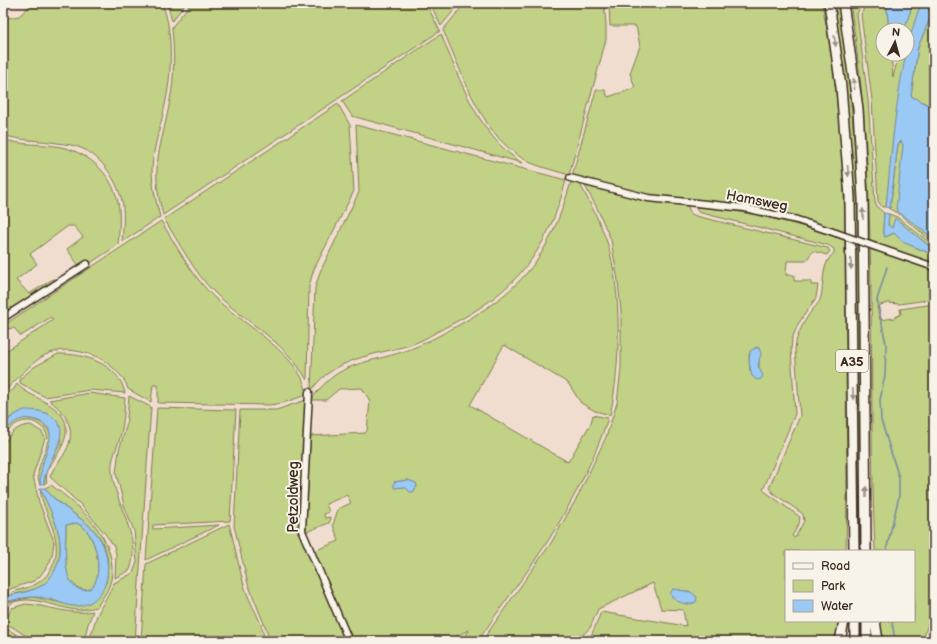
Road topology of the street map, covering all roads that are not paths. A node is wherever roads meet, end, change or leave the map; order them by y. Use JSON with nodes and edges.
{"nodes":[{"id":1,"x":828,"y":3,"type":"edge"},
{"id":2,"x":843,"y":3,"type":"edge"},
{"id":3,"x":570,"y":178,"type":"dead end"},
{"id":4,"x":87,"y":264,"type":"dead end"},
{"id":5,"x":934,"y":267,"type":"edge"},
{"id":6,"x":3,"y":318,"type":"edge"},
{"id":7,"x":309,"y":392,"type":"dead end"},
{"id":8,"x":854,"y":525,"type":"junction"},
{"id":9,"x":850,"y":550,"type":"edge"},
{"id":10,"x":854,"y":550,"type":"edge"},
{"id":11,"x":867,"y":550,"type":"edge"},
{"id":12,"x":844,"y":622,"type":"edge"},
{"id":13,"x":855,"y":622,"type":"edge"},
{"id":14,"x":867,"y":622,"type":"edge"},
{"id":15,"x":875,"y":622,"type":"edge"},
{"id":16,"x":349,"y":641,"type":"edge"},
{"id":17,"x":840,"y":641,"type":"edge"},
{"id":18,"x":855,"y":641,"type":"edge"},
{"id":19,"x":867,"y":641,"type":"edge"},
{"id":20,"x":878,"y":641,"type":"edge"}],
"edges":[{"from":1,"to":8,"type":"highway","number":"A35","one_way":true},
{"from":11,"to":2,"type":"highway","number":"A35","one_way":true},
{"from":3,"to":5,"type":"street","name":"Hamsweg","bridge":true},
{"from":4,"to":6,"type":"street"},
{"from":7,"to":16,"type":"street","name":"Petzoldweg"},
{"from":8,"to":9,"type":"highway","number":"A35"},
{"from":8,"to":10,"type":"highway","number":"A35"},
{"from":12,"to":17,"type":"highway"},
{"from":13,"to":18,"type":"highway"},
{"from":14,"to":19,"type":"highway"},
{"from":15,"to":20,"type":"highway"}]}
